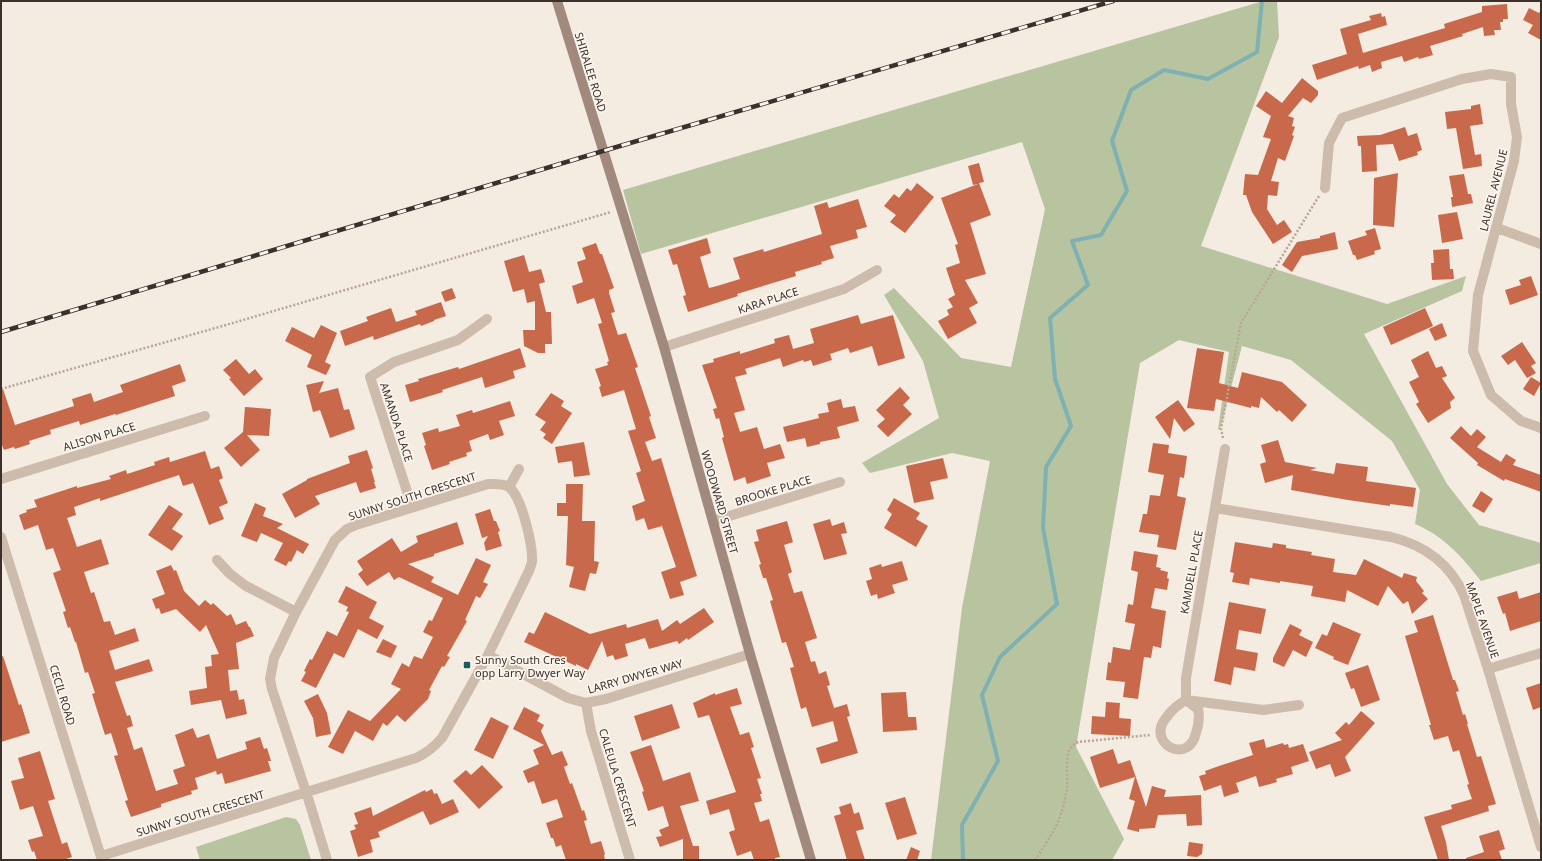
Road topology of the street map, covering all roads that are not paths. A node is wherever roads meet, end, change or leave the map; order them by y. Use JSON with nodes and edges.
{"nodes":[{"id":1,"x":557,"y":1,"type":"edge"},
{"id":2,"x":603,"y":151,"type":"joint"},
{"id":3,"x":1325,"y":188,"type":"road end"},
{"id":4,"x":1497,"y":228,"type":"junction"},
{"id":5,"x":1541,"y":244,"type":"edge"},
{"id":6,"x":877,"y":270,"type":"dead end"},
{"id":7,"x":487,"y":320,"type":"dead end"},
{"id":8,"x":664,"y":347,"type":"junction"},
{"id":9,"x":205,"y":416,"type":"dead end"},
{"id":10,"x":1541,"y":428,"type":"edge"},
{"id":11,"x":1225,"y":449,"type":"road end"},
{"id":12,"x":519,"y":469,"type":"dead end"},
{"id":13,"x":1,"y":479,"type":"edge"},
{"id":14,"x":840,"y":482,"type":"dead end"},
{"id":15,"x":509,"y":487,"type":"junction"},
{"id":16,"x":412,"y":507,"type":"junction"},
{"id":17,"x":1215,"y":508,"type":"junction"},
{"id":18,"x":713,"y":521,"type":"junction"},
{"id":19,"x":1,"y":539,"type":"edge"},
{"id":20,"x":217,"y":560,"type":"dead end"},
{"id":21,"x":296,"y":612,"type":"junction"},
{"id":22,"x":1541,"y":653,"type":"edge"},
{"id":23,"x":750,"y":654,"type":"junction"},
{"id":24,"x":488,"y":655,"type":"junction"},
{"id":25,"x":1488,"y":669,"type":"junction"},
{"id":26,"x":1186,"y":700,"type":"junction"},
{"id":27,"x":586,"y":703,"type":"junction"},
{"id":28,"x":1299,"y":705,"type":"dead end"},
{"id":29,"x":306,"y":792,"type":"junction"},
{"id":30,"x":1541,"y":847,"type":"edge"},
{"id":31,"x":101,"y":858,"type":"edge"},
{"id":32,"x":328,"y":860,"type":"edge"},
{"id":33,"x":630,"y":860,"type":"edge"},
{"id":34,"x":812,"y":860,"type":"edge"}],
"edges":[{"from":1,"to":2,"type":"street","name":"SHIRALEE ROAD"},
{"from":2,"to":8,"type":"street","name":"WOODWARD STREET"},
{"from":3,"to":4,"type":"street","name":"LAUREL AVENUE"},
{"from":4,"to":5,"type":"street"},
{"from":4,"to":10,"type":"street","name":"LAUREL AVENUE"},
{"from":6,"to":8,"type":"street","name":"KARA PLACE"},
{"from":7,"to":16,"type":"street","name":"AMANDA PLACE"},
{"from":8,"to":18,"type":"street","name":"WOODWARD STREET"},
{"from":9,"to":13,"type":"street","name":"ALISON PLACE"},
{"from":11,"to":17,"type":"street","name":"KAMDELL PLACE"},
{"from":12,"to":15,"type":"street"},
{"from":14,"to":18,"type":"street","name":"BROOKE PLACE"},
{"from":15,"to":16,"type":"street","name":"SUNNY SOUTH CRESCENT"},
{"from":15,"to":24,"type":"street","name":"SUNNY SOUTH CRESCENT"},
{"from":16,"to":21,"type":"street","name":"SUNNY SOUTH CRESCENT"},
{"from":17,"to":25,"type":"street","name":"MAPLE AVENUE"},
{"from":17,"to":26,"type":"street","name":"KAMDELL PLACE"},
{"from":18,"to":23,"type":"street","name":"WOODWARD STREET"},
{"from":19,"to":31,"type":"street","name":"CECIL ROAD"},
{"from":20,"to":21,"type":"street"},
{"from":21,"to":29,"type":"street","name":"SUNNY SOUTH CRESCENT"},
{"from":22,"to":25,"type":"street"},
{"from":23,"to":27,"type":"street","name":"LARRY DWYER WAY"},
{"from":23,"to":34,"type":"street","name":"WOODWARD STREET"},
{"from":24,"to":27,"type":"street","name":"LARRY DWYER WAY"},
{"from":24,"to":29,"type":"street","name":"SUNNY SOUTH CRESCENT"},
{"from":25,"to":30,"type":"street","name":"MAPLE AVENUE"},
{"from":26,"to":26,"type":"street"},
{"from":26,"to":28,"type":"street"},
{"from":27,"to":33,"type":"street","name":"CALEULA CRESCENT"},
{"from":29,"to":31,"type":"street","name":"SUNNY SOUTH CRESCENT"},
{"from":29,"to":32,"type":"street"}]}
